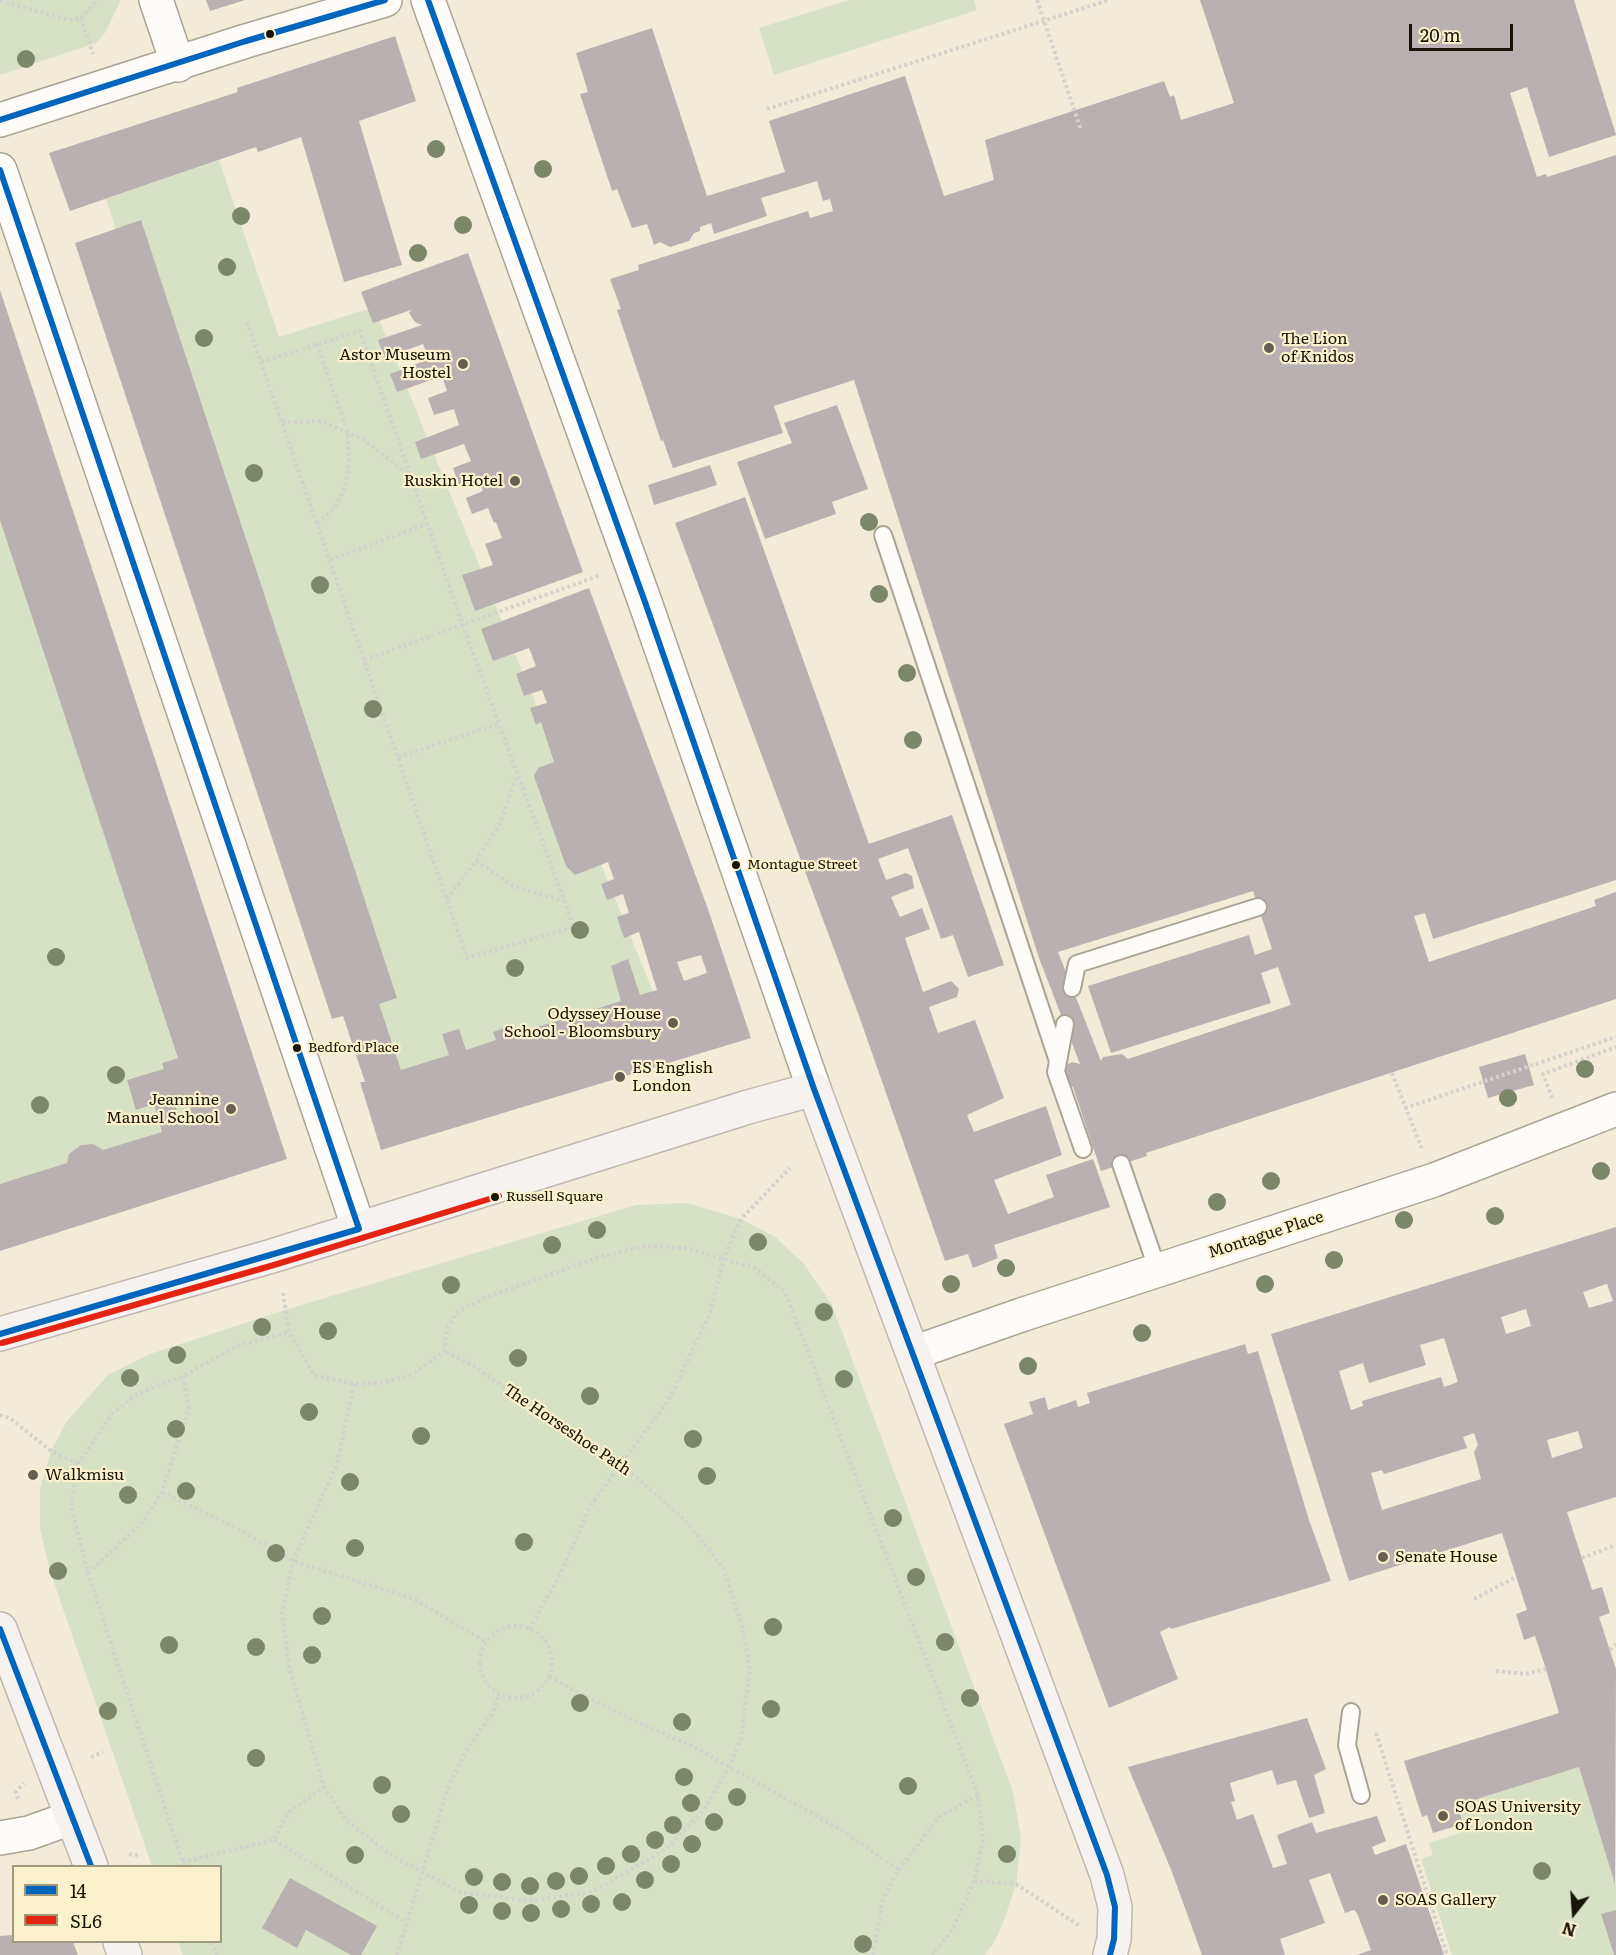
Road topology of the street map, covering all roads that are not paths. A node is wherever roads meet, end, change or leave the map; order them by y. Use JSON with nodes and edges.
{"nodes":[{"id":1,"x":156,"y":0,"type":"edge"},
{"id":2,"x":385,"y":0,"type":"edge"},
{"id":3,"x":428,"y":0,"type":"edge"},
{"id":4,"x":178,"y":65,"type":"junction"},
{"id":5,"x":0,"y":120,"type":"edge"},
{"id":6,"x":0,"y":170,"type":"edge"},
{"id":7,"x":883,"y":535,"type":"dead end"},
{"id":8,"x":1258,"y":908,"type":"dead end"},
{"id":9,"x":1072,"y":988,"type":"dead end"},
{"id":10,"x":1065,"y":1024,"type":"dead end"},
{"id":11,"x":1058,"y":1061,"type":"junction"},
{"id":12,"x":814,"y":1089,"type":"junction"},
{"id":13,"x":1616,"y":1109,"type":"edge"},
{"id":14,"x":1083,"y":1149,"type":"dead end"},
{"id":15,"x":1121,"y":1164,"type":"dead end"},
{"id":16,"x":359,"y":1229,"type":"junction"},
{"id":17,"x":1158,"y":1271,"type":"junction"},
{"id":18,"x":0,"y":1334,"type":"edge"},
{"id":19,"x":913,"y":1353,"type":"junction"},
{"id":20,"x":0,"y":1629,"type":"edge"},
{"id":21,"x":1351,"y":1712,"type":"dead end"},
{"id":22,"x":1361,"y":1795,"type":"dead end"},
{"id":23,"x":71,"y":1818,"type":"junction"},
{"id":24,"x":0,"y":1838,"type":"edge"},
{"id":25,"x":91,"y":1865,"type":"edge"},
{"id":26,"x":1110,"y":1955,"type":"edge"}],
"edges":[{"from":1,"to":4,"type":"street"},
{"from":2,"to":4,"type":"street"},
{"from":3,"to":12,"type":"street"},
{"from":4,"to":5,"type":"street"},
{"from":6,"to":16,"type":"street"},
{"from":7,"to":11,"type":"lane"},
{"from":8,"to":9,"type":"lane"},
{"from":10,"to":11,"type":"lane"},
{"from":11,"to":14,"type":"lane"},
{"from":12,"to":16,"type":"main road"},
{"from":12,"to":19,"type":"main road"},
{"from":13,"to":17,"type":"street","name":"Montague Place"},
{"from":15,"to":17,"type":"lane"},
{"from":16,"to":18,"type":"main road"},
{"from":17,"to":19,"type":"street","name":"Montague Place"},
{"from":19,"to":26,"type":"main road"},
{"from":20,"to":23,"type":"main road"},
{"from":21,"to":22,"type":"lane"},
{"from":23,"to":24,"type":"street"},
{"from":23,"to":25,"type":"main road"}]}
